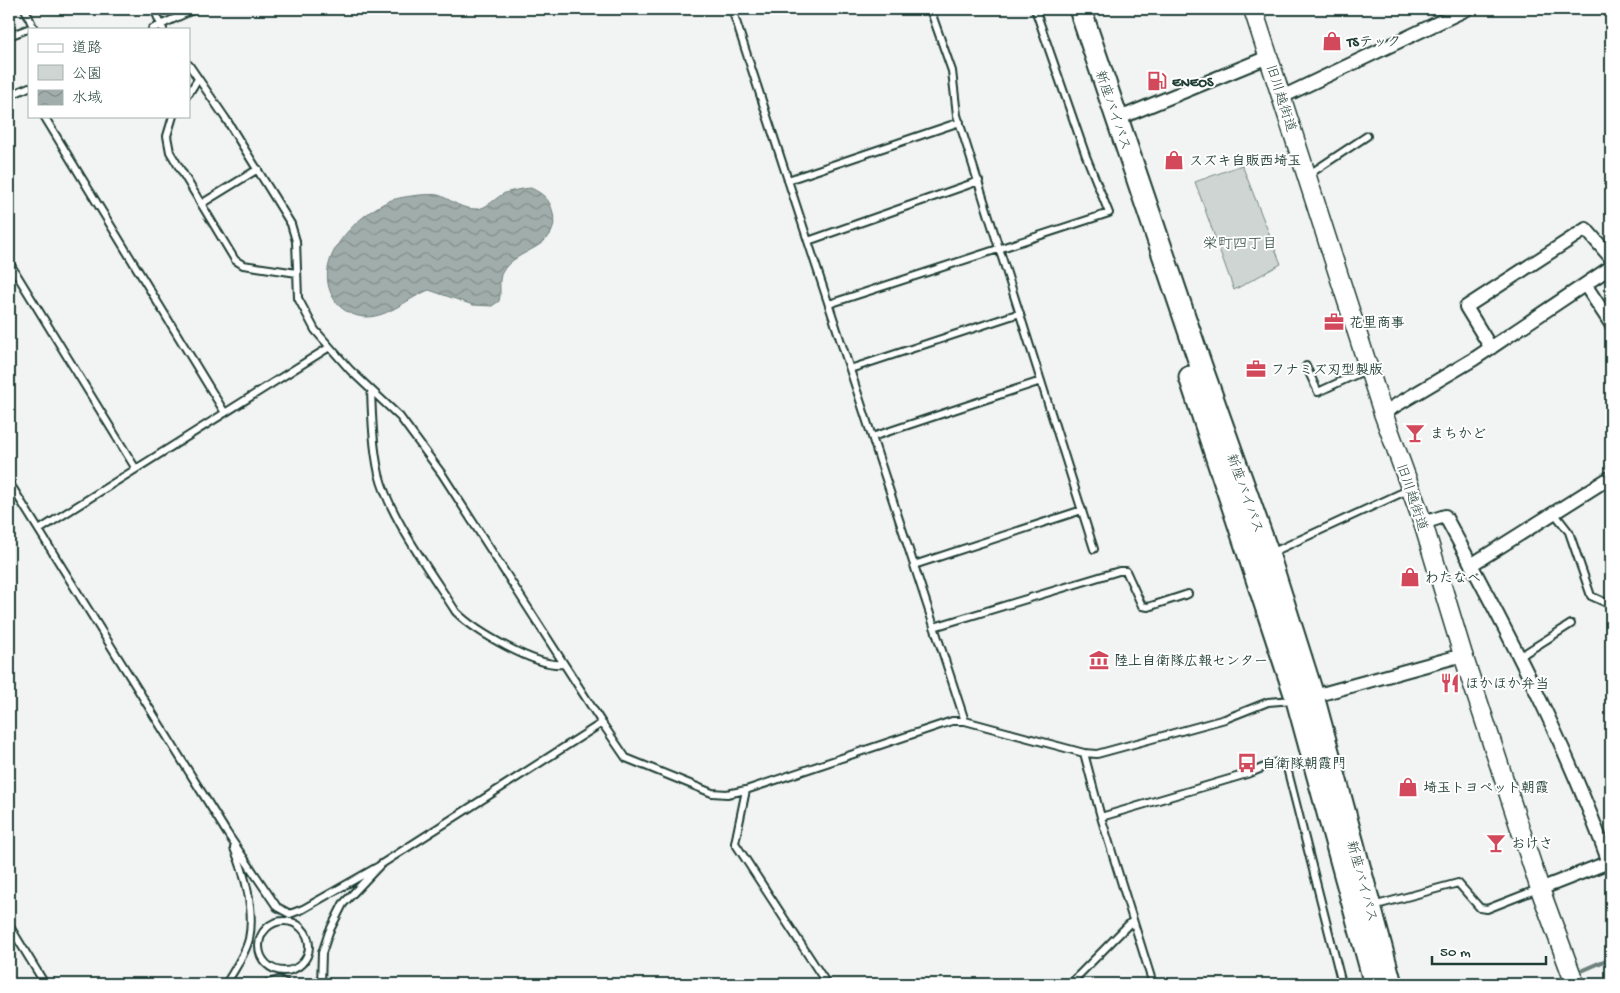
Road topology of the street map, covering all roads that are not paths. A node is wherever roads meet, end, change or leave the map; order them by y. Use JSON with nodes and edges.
{"nodes":[{"id":1,"x":25,"y":9,"type":"edge"},
{"id":2,"x":154,"y":9,"type":"edge"},
{"id":3,"x":195,"y":9,"type":"edge"},
{"id":4,"x":732,"y":9,"type":"edge"},
{"id":5,"x":930,"y":9,"type":"edge"},
{"id":6,"x":1035,"y":9,"type":"edge"},
{"id":7,"x":1066,"y":9,"type":"edge"},
{"id":8,"x":1080,"y":9,"type":"edge"},
{"id":9,"x":1253,"y":9,"type":"edge"},
{"id":10,"x":1468,"y":9,"type":"edge"},
{"id":11,"x":162,"y":27,"type":"edge"},
{"id":12,"x":33,"y":28,"type":"edge"},
{"id":13,"x":28,"y":30,"type":"edge"},
{"id":14,"x":9,"y":36,"type":"edge"},
{"id":15,"x":1268,"y":57,"type":"junction"},
{"id":16,"x":190,"y":67,"type":"edge"},
{"id":17,"x":198,"y":79,"type":"junction"},
{"id":18,"x":28,"y":88,"type":"edge"},
{"id":19,"x":190,"y":91,"type":"edge"},
{"id":20,"x":9,"y":96,"type":"edge"},
{"id":21,"x":1282,"y":97,"type":"junction"},
{"id":22,"x":45,"y":118,"type":"edge"},
{"id":23,"x":172,"y":118,"type":"edge"},
{"id":24,"x":1116,"y":119,"type":"junction"},
{"id":25,"x":960,"y":122,"type":"junction"},
{"id":26,"x":1367,"y":136,"type":"dead end"},
{"id":27,"x":258,"y":169,"type":"junction"},
{"id":28,"x":1307,"y":176,"type":"junction"},
{"id":29,"x":788,"y":180,"type":"junction"},
{"id":30,"x":979,"y":181,"type":"junction"},
{"id":31,"x":201,"y":204,"type":"junction"},
{"id":32,"x":808,"y":241,"type":"junction"},
{"id":33,"x":1000,"y":250,"type":"junction"},
{"id":34,"x":1611,"y":258,"type":"edge"},
{"id":35,"x":9,"y":262,"type":"edge"},
{"id":36,"x":1611,"y":267,"type":"edge"},
{"id":37,"x":297,"y":273,"type":"junction"},
{"id":38,"x":1586,"y":286,"type":"junction"},
{"id":39,"x":829,"y":304,"type":"junction"},
{"id":40,"x":1020,"y":313,"type":"junction"},
{"id":41,"x":1611,"y":324,"type":"edge"},
{"id":42,"x":328,"y":348,"type":"junction"},
{"id":43,"x":1491,"y":348,"type":"junction"},
{"id":44,"x":1306,"y":366,"type":"dead end"},
{"id":45,"x":850,"y":369,"type":"junction"},
{"id":46,"x":1369,"y":369,"type":"junction"},
{"id":47,"x":1041,"y":381,"type":"junction"},
{"id":48,"x":371,"y":390,"type":"junction"},
{"id":49,"x":225,"y":413,"type":"junction"},
{"id":50,"x":1383,"y":413,"type":"junction"},
{"id":51,"x":872,"y":437,"type":"junction"},
{"id":52,"x":136,"y":469,"type":"junction"},
{"id":53,"x":1611,"y":477,"type":"edge"},
{"id":54,"x":9,"y":482,"type":"edge"},
{"id":55,"x":1411,"y":488,"type":"junction"},
{"id":56,"x":1082,"y":510,"type":"junction"},
{"id":57,"x":1555,"y":514,"type":"junction"},
{"id":58,"x":1423,"y":523,"type":"junction"},
{"id":59,"x":38,"y":530,"type":"junction"},
{"id":60,"x":1094,"y":549,"type":"dead end"},
{"id":61,"x":1268,"y":554,"type":"junction"},
{"id":62,"x":914,"y":565,"type":"junction"},
{"id":63,"x":1471,"y":565,"type":"junction"},
{"id":64,"x":1188,"y":594,"type":"dead end"},
{"id":65,"x":1611,"y":605,"type":"edge"},
{"id":66,"x":1570,"y":624,"type":"dead end"},
{"id":67,"x":934,"y":627,"type":"junction"},
{"id":68,"x":1463,"y":655,"type":"junction"},
{"id":69,"x":1519,"y":657,"type":"junction"},
{"id":70,"x":564,"y":664,"type":"junction"},
{"id":71,"x":1305,"y":698,"type":"junction"},
{"id":72,"x":965,"y":722,"type":"junction"},
{"id":73,"x":602,"y":723,"type":"junction"},
{"id":74,"x":1084,"y":753,"type":"junction"},
{"id":75,"x":746,"y":790,"type":"junction"},
{"id":76,"x":1101,"y":817,"type":"junction"},
{"id":77,"x":227,"y":833,"type":"junction"},
{"id":78,"x":380,"y":865,"type":"junction"},
{"id":79,"x":1610,"y":865,"type":"edge"},
{"id":80,"x":1540,"y":889,"type":"junction"},
{"id":81,"x":1370,"y":907,"type":"junction"},
{"id":82,"x":290,"y":917,"type":"junction"},
{"id":83,"x":1133,"y":920,"type":"junction"},
{"id":84,"x":9,"y":926,"type":"edge"},
{"id":85,"x":248,"y":940,"type":"junction"},
{"id":86,"x":259,"y":942,"type":"junction"},
{"id":87,"x":309,"y":950,"type":"junction"},
{"id":88,"x":322,"y":953,"type":"junction"},
{"id":89,"x":282,"y":971,"type":"junction"},
{"id":90,"x":279,"y":980,"type":"junction"},
{"id":91,"x":45,"y":984,"type":"edge"},
{"id":92,"x":226,"y":984,"type":"edge"},
{"id":93,"x":265,"y":984,"type":"edge"},
{"id":94,"x":287,"y":984,"type":"edge"},
{"id":95,"x":321,"y":984,"type":"edge"},
{"id":96,"x":827,"y":984,"type":"edge"},
{"id":97,"x":1070,"y":984,"type":"edge"},
{"id":98,"x":1153,"y":984,"type":"edge"},
{"id":99,"x":1342,"y":984,"type":"edge"},
{"id":100,"x":1375,"y":984,"type":"edge"},
{"id":101,"x":1392,"y":984,"type":"edge"},
{"id":102,"x":1575,"y":984,"type":"edge"}],
"edges":[{"from":1,"to":12,"type":"lane"},
{"from":2,"to":11,"type":"lane"},
{"from":3,"to":11,"type":"lane"},
{"from":4,"to":29,"type":"lane"},
{"from":5,"to":25,"type":"lane"},
{"from":6,"to":33,"type":"lane"},
{"from":7,"to":71,"type":"highway","name":"新座バイパス"},
{"from":8,"to":24,"type":"highway","name":"新座バイパス"},
{"from":9,"to":15,"type":"main road","name":"旧川越街道"},
{"from":10,"to":21,"type":"street"},
{"from":13,"to":14,"type":"lane"},
{"from":15,"to":21,"type":"main road","name":"旧川越街道"},
{"from":15,"to":24,"type":"street"},
{"from":16,"to":17,"type":"lane"},
{"from":17,"to":19,"type":"lane"},
{"from":17,"to":27,"type":"lane"},
{"from":18,"to":20,"type":"lane"},
{"from":21,"to":28,"type":"main road","name":"旧川越街道"},
{"from":22,"to":49,"type":"lane"},
{"from":23,"to":31,"type":"lane"},
{"from":24,"to":61,"type":"highway","name":"新座バイパス"},
{"from":25,"to":29,"type":"lane"},
{"from":25,"to":30,"type":"lane"},
{"from":26,"to":28,"type":"lane"},
{"from":27,"to":31,"type":"lane"},
{"from":27,"to":37,"type":"lane"},
{"from":28,"to":46,"type":"main road","name":"旧川越街道"},
{"from":29,"to":32,"type":"lane"},
{"from":30,"to":32,"type":"lane"},
{"from":30,"to":33,"type":"lane"},
{"from":31,"to":37,"type":"lane"},
{"from":32,"to":39,"type":"lane"},
{"from":33,"to":39,"type":"lane"},
{"from":33,"to":40,"type":"lane"},
{"from":34,"to":43,"type":"street"},
{"from":35,"to":52,"type":"lane"},
{"from":36,"to":38,"type":"street"},
{"from":37,"to":42,"type":"lane"},
{"from":38,"to":41,"type":"street"},
{"from":38,"to":43,"type":"street"},
{"from":39,"to":45,"type":"lane"},
{"from":40,"to":45,"type":"lane"},
{"from":40,"to":47,"type":"lane"},
{"from":42,"to":48,"type":"lane"},
{"from":42,"to":49,"type":"lane"},
{"from":43,"to":50,"type":"street"},
{"from":44,"to":46,"type":"lane"},
{"from":45,"to":51,"type":"lane"},
{"from":46,"to":50,"type":"main road","name":"旧川越街道"},
{"from":47,"to":51,"type":"lane"},
{"from":47,"to":56,"type":"lane"},
{"from":48,"to":70,"type":"lane"},
{"from":48,"to":70,"type":"lane"},
{"from":49,"to":52,"type":"lane"},
{"from":50,"to":55,"type":"main road","name":"旧川越街道"},
{"from":51,"to":62,"type":"lane"},
{"from":52,"to":59,"type":"lane"},
{"from":53,"to":57,"type":"street"},
{"from":54,"to":59,"type":"lane"},
{"from":55,"to":58,"type":"main road","name":"旧川越街道"},
{"from":55,"to":61,"type":"lane"},
{"from":56,"to":60,"type":"lane"},
{"from":56,"to":62,"type":"lane"},
{"from":57,"to":63,"type":"street"},
{"from":57,"to":65,"type":"lane"},
{"from":58,"to":63,"type":"street"},
{"from":58,"to":68,"type":"main road","name":"旧川越街道"},
{"from":59,"to":77,"type":"lane"},
{"from":61,"to":71,"type":"highway","name":"新座バイパス"},
{"from":62,"to":67,"type":"lane"},
{"from":63,"to":69,"type":"street"},
{"from":64,"to":67,"type":"lane"},
{"from":66,"to":69,"type":"lane"},
{"from":67,"to":72,"type":"lane"},
{"from":68,"to":71,"type":"street"},
{"from":68,"to":80,"type":"main road","name":"旧川越街道"},
{"from":69,"to":79,"type":"street"},
{"from":70,"to":73,"type":"lane"},
{"from":71,"to":74,"type":"lane"},
{"from":71,"to":81,"type":"highway","name":"新座バイパス"},
{"from":71,"to":100,"type":"highway","name":"新座バイパス"},
{"from":72,"to":74,"type":"lane"},
{"from":72,"to":75,"type":"lane"},
{"from":73,"to":75,"type":"lane"},
{"from":73,"to":78,"type":"lane"},
{"from":74,"to":76,"type":"lane"},
{"from":75,"to":96,"type":"lane"},
{"from":76,"to":83,"type":"lane"},
{"from":76,"to":99,"type":"lane"},
{"from":77,"to":82,"type":"lane"},
{"from":77,"to":85,"type":"lane"},
{"from":78,"to":82,"type":"lane"},
{"from":78,"to":88,"type":"lane"},
{"from":79,"to":80,"type":"street"},
{"from":80,"to":81,"type":"lane"},
{"from":80,"to":102,"type":"main road","name":"旧川越街道"},
{"from":81,"to":101,"type":"highway","name":"新座バイパス"},
{"from":82,"to":86,"type":"lane"},
{"from":82,"to":87,"type":"lane"},
{"from":83,"to":97,"type":"lane"},
{"from":83,"to":98,"type":"lane"},
{"from":84,"to":91,"type":"lane"},
{"from":85,"to":86,"type":"lane"},
{"from":85,"to":92,"type":"lane"},
{"from":86,"to":89,"type":"lane"},
{"from":87,"to":88,"type":"lane"},
{"from":87,"to":89,"type":"lane"},
{"from":88,"to":95,"type":"lane"},
{"from":89,"to":90,"type":"lane"},
{"from":90,"to":93,"type":"lane"},
{"from":90,"to":94,"type":"lane"}]}
